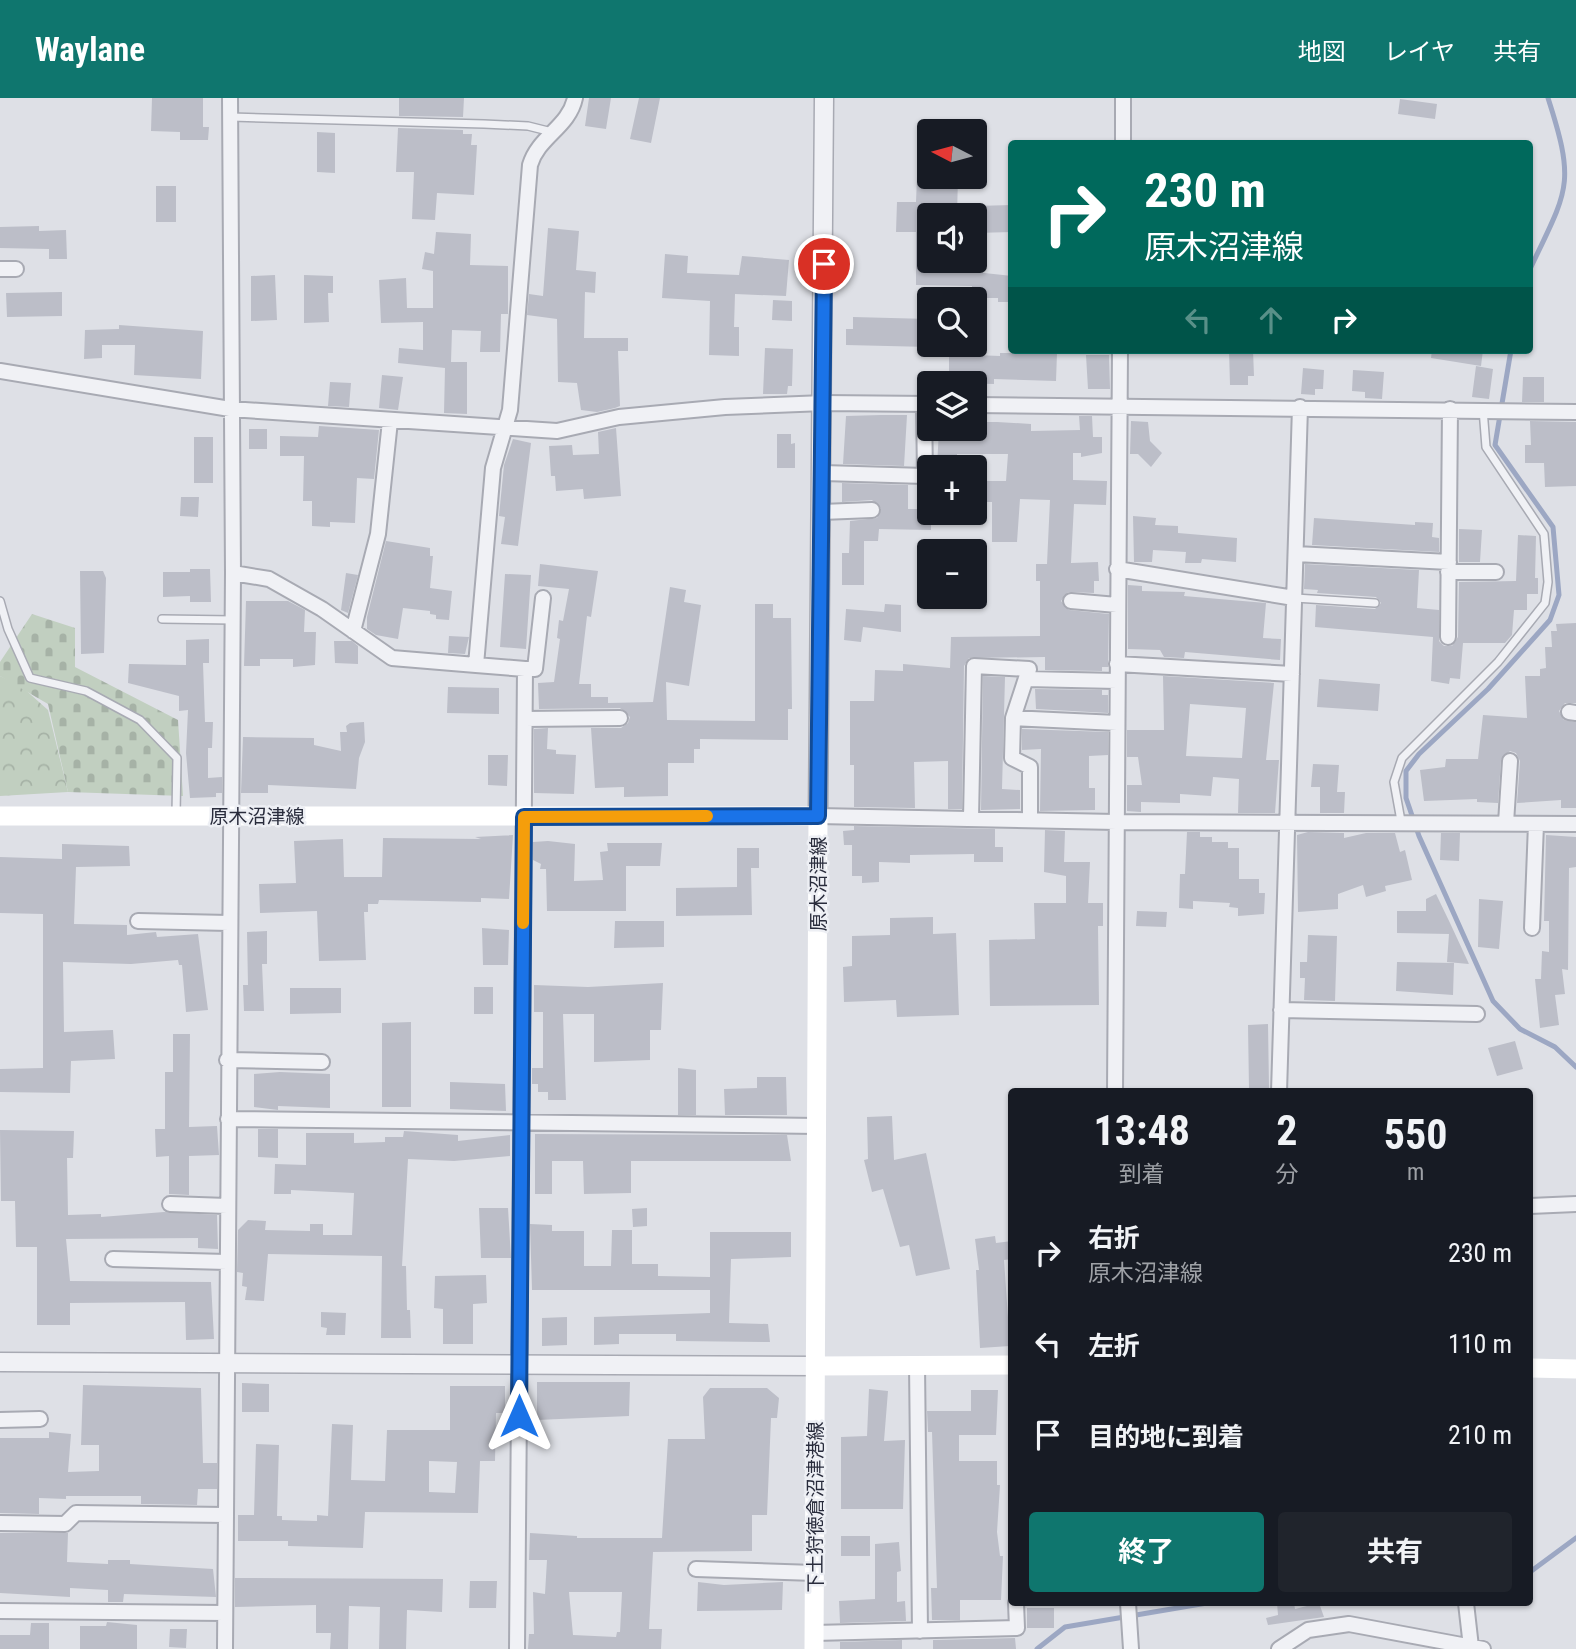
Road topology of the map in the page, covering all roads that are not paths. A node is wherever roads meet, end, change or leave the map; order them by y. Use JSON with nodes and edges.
{"nodes":[{"id":1,"x":230,"y":98,"type":"edge"},
{"id":2,"x":575,"y":98,"type":"edge"},
{"id":3,"x":824,"y":98,"type":"edge"},
{"id":4,"x":1123,"y":98,"type":"edge"},
{"id":5,"x":231,"y":117,"type":"junction"},
{"id":6,"x":553,"y":132,"type":"junction"},
{"id":7,"x":1123,"y":140,"type":"edge"},
{"id":8,"x":0,"y":269,"type":"edge"},
{"id":9,"x":16,"y":270,"type":"dead end"},
{"id":10,"x":1120,"y":354,"type":"edge"},
{"id":11,"x":0,"y":371,"type":"edge"},
{"id":12,"x":824,"y":403,"type":"junction"},
{"id":13,"x":917,"y":404,"type":"edge"},
{"id":14,"x":987,"y":405,"type":"edge"},
{"id":15,"x":1118,"y":407,"type":"junction"},
{"id":16,"x":1300,"y":407,"type":"junction"},
{"id":17,"x":230,"y":409,"type":"junction"},
{"id":18,"x":1450,"y":409,"type":"junction"},
{"id":19,"x":1487,"y":409,"type":"junction"},
{"id":20,"x":1576,"y":412,"type":"edge"},
{"id":21,"x":390,"y":421,"type":"junction"},
{"id":22,"x":504,"y":425,"type":"junction"},
{"id":23,"x":926,"y":441,"type":"edge"},
{"id":24,"x":823,"y":473,"type":"junction"},
{"id":25,"x":872,"y":510,"type":"dead end"},
{"id":26,"x":822,"y":512,"type":"junction"},
{"id":27,"x":1296,"y":554,"type":"junction"},
{"id":28,"x":1449,"y":567,"type":"junction"},
{"id":29,"x":1117,"y":569,"type":"junction"},
{"id":30,"x":1496,"y":572,"type":"dead end"},
{"id":31,"x":233,"y":573,"type":"junction"},
{"id":32,"x":543,"y":598,"type":"dead end"},
{"id":33,"x":1294,"y":598,"type":"junction"},
{"id":34,"x":0,"y":601,"type":"edge"},
{"id":35,"x":1071,"y":601,"type":"dead end"},
{"id":36,"x":1375,"y":603,"type":"dead end"},
{"id":37,"x":1117,"y":605,"type":"junction"},
{"id":38,"x":162,"y":619,"type":"dead end"},
{"id":39,"x":233,"y":620,"type":"junction"},
{"id":40,"x":353,"y":631,"type":"junction"},
{"id":41,"x":1448,"y":638,"type":"dead end"},
{"id":42,"x":1117,"y":664,"type":"junction"},
{"id":43,"x":476,"y":665,"type":"junction"},
{"id":44,"x":521,"y":669,"type":"junction"},
{"id":45,"x":1292,"y":674,"type":"junction"},
{"id":46,"x":1026,"y":679,"type":"junction"},
{"id":47,"x":1117,"y":681,"type":"junction"},
{"id":48,"x":620,"y":718,"type":"dead end"},
{"id":49,"x":1013,"y":718,"type":"junction"},
{"id":50,"x":525,"y":719,"type":"junction"},
{"id":51,"x":1117,"y":723,"type":"junction"},
{"id":52,"x":1510,"y":761,"type":"dead end"},
{"id":53,"x":0,"y":816,"type":"edge"},
{"id":54,"x":176,"y":816,"type":"junction"},
{"id":55,"x":230,"y":816,"type":"junction"},
{"id":56,"x":818,"y":816,"type":"junction"},
{"id":57,"x":524,"y":817,"type":"junction"},
{"id":58,"x":971,"y":819,"type":"junction"},
{"id":59,"x":1030,"y":820,"type":"junction"},
{"id":60,"x":1403,"y":821,"type":"junction"},
{"id":61,"x":1116,"y":822,"type":"junction"},
{"id":62,"x":1287,"y":823,"type":"junction"},
{"id":63,"x":1506,"y":823,"type":"junction"},
{"id":64,"x":1536,"y":824,"type":"junction"},
{"id":65,"x":1576,"y":824,"type":"edge"},
{"id":66,"x":138,"y":921,"type":"dead end"},
{"id":67,"x":229,"y":923,"type":"junction"},
{"id":68,"x":1532,"y":928,"type":"dead end"},
{"id":69,"x":1281,"y":1010,"type":"junction"},
{"id":70,"x":1477,"y":1014,"type":"dead end"},
{"id":71,"x":228,"y":1060,"type":"junction"},
{"id":72,"x":322,"y":1062,"type":"dead end"},
{"id":73,"x":1115,"y":1088,"type":"edge"},
{"id":74,"x":1279,"y":1088,"type":"edge"},
{"id":75,"x":228,"y":1119,"type":"junction"},
{"id":76,"x":521,"y":1121,"type":"junction"},
{"id":77,"x":817,"y":1126,"type":"junction"},
{"id":78,"x":170,"y":1204,"type":"dead end"},
{"id":79,"x":1576,"y":1204,"type":"edge"},
{"id":80,"x":228,"y":1206,"type":"junction"},
{"id":81,"x":1533,"y":1206,"type":"edge"},
{"id":82,"x":113,"y":1259,"type":"dead end"},
{"id":83,"x":227,"y":1262,"type":"junction"},
{"id":84,"x":0,"y":1362,"type":"edge"},
{"id":85,"x":226,"y":1363,"type":"junction"},
{"id":86,"x":519,"y":1364,"type":"junction"},
{"id":87,"x":917,"y":1365,"type":"junction"},
{"id":88,"x":1008,"y":1365,"type":"edge"},
{"id":89,"x":816,"y":1366,"type":"junction"},
{"id":90,"x":1533,"y":1368,"type":"edge"},
{"id":91,"x":1576,"y":1369,"type":"edge"},
{"id":92,"x":40,"y":1419,"type":"dead end"},
{"id":93,"x":0,"y":1420,"type":"edge"},
{"id":94,"x":225,"y":1514,"type":"junction"},
{"id":95,"x":0,"y":1523,"type":"edge"},
{"id":96,"x":696,"y":1569,"type":"dead end"},
{"id":97,"x":815,"y":1573,"type":"junction"},
{"id":98,"x":1016,"y":1606,"type":"edge"},
{"id":99,"x":1128,"y":1606,"type":"edge"},
{"id":100,"x":1466,"y":1606,"type":"edge"},
{"id":101,"x":0,"y":1612,"type":"edge"},
{"id":102,"x":225,"y":1613,"type":"junction"},
{"id":103,"x":920,"y":1631,"type":"junction"},
{"id":104,"x":814,"y":1641,"type":"edge"},
{"id":105,"x":1281,"y":1648,"type":"edge"},
{"id":106,"x":1470,"y":1648,"type":"edge"},
{"id":107,"x":225,"y":1649,"type":"edge"},
{"id":108,"x":517,"y":1649,"type":"edge"},
{"id":109,"x":1131,"y":1649,"type":"edge"}],
"edges":[{"from":1,"to":5,"type":"street"},
{"from":2,"to":6,"type":"street"},
{"from":3,"to":12,"type":"street"},
{"from":4,"to":7,"type":"street"},
{"from":5,"to":6,"type":"lane"},
{"from":5,"to":17,"type":"street"},
{"from":6,"to":22,"type":"street"},
{"from":8,"to":9,"type":"street"},
{"from":10,"to":15,"type":"street"},
{"from":11,"to":17,"type":"street"},
{"from":12,"to":13,"type":"street"},
{"from":12,"to":22,"type":"street"},
{"from":12,"to":24,"type":"street"},
{"from":14,"to":15,"type":"street"},
{"from":15,"to":16,"type":"street"},
{"from":15,"to":29,"type":"street"},
{"from":16,"to":18,"type":"street"},
{"from":16,"to":27,"type":"street"},
{"from":17,"to":21,"type":"street"},
{"from":17,"to":31,"type":"street"},
{"from":18,"to":19,"type":"street"},
{"from":18,"to":28,"type":"street"},
{"from":19,"to":20,"type":"street"},
{"from":19,"to":60,"type":"lane"},
{"from":21,"to":22,"type":"street"},
{"from":21,"to":40,"type":"street"},
{"from":22,"to":43,"type":"street"},
{"from":23,"to":24,"type":"street"},
{"from":24,"to":26,"type":"street"},
{"from":25,"to":26,"type":"street"},
{"from":26,"to":56,"type":"street"},
{"from":27,"to":28,"type":"street"},
{"from":27,"to":33,"type":"street"},
{"from":28,"to":30,"type":"street"},
{"from":28,"to":41,"type":"street"},
{"from":29,"to":33,"type":"street"},
{"from":29,"to":37,"type":"street"},
{"from":31,"to":39,"type":"street"},
{"from":31,"to":40,"type":"street"},
{"from":32,"to":44,"type":"street"},
{"from":33,"to":36,"type":"lane"},
{"from":33,"to":45,"type":"street"},
{"from":34,"to":54,"type":"lane"},
{"from":35,"to":37,"type":"street"},
{"from":37,"to":42,"type":"street"},
{"from":38,"to":39,"type":"lane"},
{"from":39,"to":55,"type":"street"},
{"from":40,"to":43,"type":"street"},
{"from":42,"to":45,"type":"street"},
{"from":42,"to":47,"type":"street"},
{"from":43,"to":44,"type":"street"},
{"from":44,"to":50,"type":"street"},
{"from":45,"to":62,"type":"street"},
{"from":46,"to":47,"type":"street"},
{"from":46,"to":49,"type":"street"},
{"from":46,"to":58,"type":"street"},
{"from":47,"to":51,"type":"street"},
{"from":48,"to":50,"type":"street"},
{"from":49,"to":51,"type":"street"},
{"from":49,"to":59,"type":"street"},
{"from":50,"to":57,"type":"street"},
{"from":51,"to":61,"type":"street"},
{"from":52,"to":63,"type":"street"},
{"from":53,"to":54,"type":"main road","name":"原木沼津線"},
{"from":54,"to":55,"type":"main road","name":"原木沼津線"},
{"from":55,"to":57,"type":"main road","name":"原木沼津線"},
{"from":55,"to":67,"type":"street"},
{"from":56,"to":57,"type":"main road","name":"原木沼津線"},
{"from":56,"to":58,"type":"street"},
{"from":56,"to":77,"type":"main road","name":"原木沼津線"},
{"from":57,"to":76,"type":"street"},
{"from":58,"to":59,"type":"street"},
{"from":59,"to":61,"type":"street"},
{"from":60,"to":62,"type":"street"},
{"from":60,"to":63,"type":"street"},
{"from":61,"to":62,"type":"street"},
{"from":61,"to":73,"type":"street"},
{"from":62,"to":69,"type":"street"},
{"from":63,"to":64,"type":"street"},
{"from":64,"to":65,"type":"street"},
{"from":64,"to":68,"type":"street"},
{"from":66,"to":67,"type":"street"},
{"from":67,"to":71,"type":"street"},
{"from":69,"to":70,"type":"street"},
{"from":69,"to":74,"type":"street"},
{"from":71,"to":72,"type":"street"},
{"from":71,"to":75,"type":"street"},
{"from":75,"to":76,"type":"street"},
{"from":75,"to":80,"type":"street"},
{"from":76,"to":77,"type":"street"},
{"from":76,"to":86,"type":"street"},
{"from":77,"to":89,"type":"main road","name":"原木沼津線"},
{"from":78,"to":80,"type":"street"},
{"from":79,"to":81,"type":"street"},
{"from":80,"to":83,"type":"street"},
{"from":82,"to":83,"type":"street"},
{"from":83,"to":85,"type":"street"},
{"from":84,"to":85,"type":"street"},
{"from":85,"to":86,"type":"street"},
{"from":85,"to":94,"type":"street"},
{"from":86,"to":89,"type":"street"},
{"from":86,"to":108,"type":"street"},
{"from":87,"to":88,"type":"main road"},
{"from":87,"to":89,"type":"main road"},
{"from":87,"to":103,"type":"street"},
{"from":89,"to":97,"type":"main road","name":"下土狩徳倉沼津港線"},
{"from":90,"to":91,"type":"main road"},
{"from":92,"to":93,"type":"street"},
{"from":94,"to":95,"type":"street"},
{"from":94,"to":102,"type":"street"},
{"from":96,"to":97,"type":"street"},
{"from":97,"to":104,"type":"main road","name":"下土狩徳倉沼津港線"},
{"from":98,"to":103,"type":"street"},
{"from":99,"to":109,"type":"street"},
{"from":100,"to":106,"type":"street"},
{"from":101,"to":102,"type":"street"},
{"from":102,"to":107,"type":"street"},
{"from":103,"to":104,"type":"street"},
{"from":105,"to":106,"type":"street"}]}
